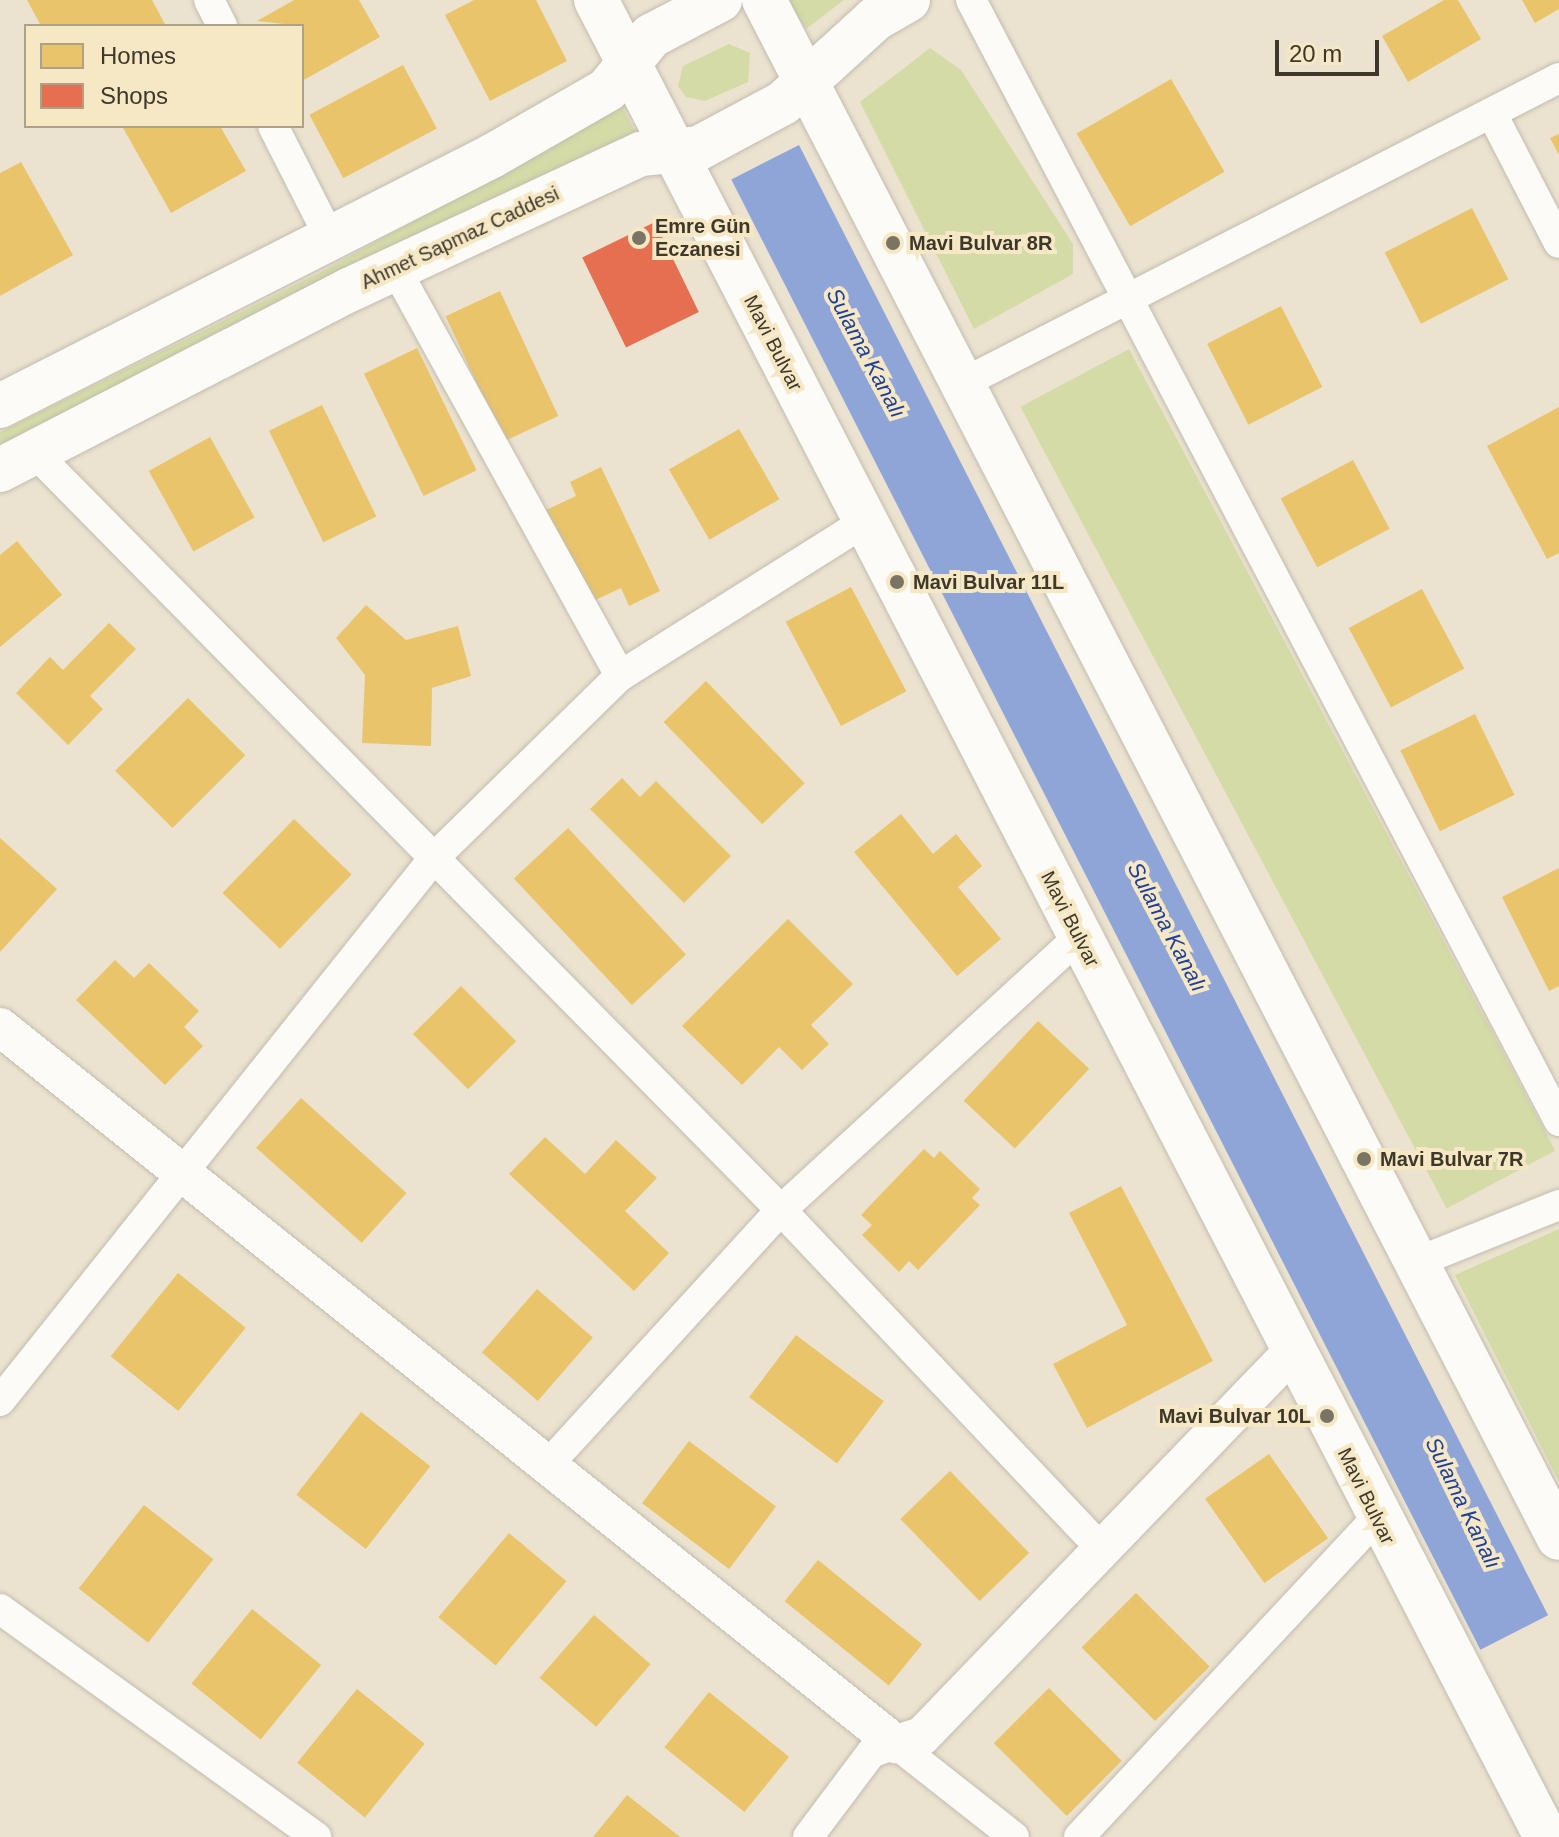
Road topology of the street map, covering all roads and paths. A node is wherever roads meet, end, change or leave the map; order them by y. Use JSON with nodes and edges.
{"nodes":[{"id":1,"x":209,"y":0,"type":"edge"},
{"id":2,"x":596,"y":0,"type":"edge"},
{"id":3,"x":720,"y":0,"type":"edge"},
{"id":4,"x":764,"y":0,"type":"edge"},
{"id":5,"x":908,"y":0,"type":"edge"},
{"id":6,"x":971,"y":0,"type":"edge"},
{"id":7,"x":221,"y":24,"type":"edge"},
{"id":8,"x":629,"y":62,"type":"junction"},
{"id":9,"x":1559,"y":78,"type":"edge"},
{"id":10,"x":807,"y":81,"type":"junction"},
{"id":11,"x":1492,"y":114,"type":"junction"},
{"id":12,"x":274,"y":128,"type":"edge"},
{"id":13,"x":674,"y":151,"type":"junction"},
{"id":14,"x":330,"y":238,"type":"junction"},
{"id":15,"x":1559,"y":243,"type":"edge"},
{"id":16,"x":395,"y":268,"type":"junction"},
{"id":17,"x":1126,"y":298,"type":"junction"},
{"id":18,"x":965,"y":382,"type":"junction"},
{"id":19,"x":2,"y":400,"type":"edge"},
{"id":20,"x":17,"y":461,"type":"edge"},
{"id":21,"x":866,"y":521,"type":"junction"},
{"id":22,"x":620,"y":676,"type":"junction"},
{"id":23,"x":434,"y":858,"type":"junction"},
{"id":24,"x":1079,"y":937,"type":"junction"},
{"id":25,"x":0,"y":1027,"type":"edge"},
{"id":26,"x":1559,"y":1121,"type":"edge"},
{"id":27,"x":181,"y":1174,"type":"junction"},
{"id":28,"x":1559,"y":1205,"type":"edge"},
{"id":29,"x":781,"y":1210,"type":"junction"},
{"id":30,"x":1417,"y":1262,"type":"junction"},
{"id":31,"x":1293,"y":1351,"type":"junction"},
{"id":32,"x":0,"y":1401,"type":"edge"},
{"id":33,"x":546,"y":1467,"type":"junction"},
{"id":34,"x":1376,"y":1518,"type":"junction"},
{"id":35,"x":1559,"y":1538,"type":"edge"},
{"id":36,"x":1103,"y":1551,"type":"junction"},
{"id":37,"x":0,"y":1609,"type":"edge"},
{"id":38,"x":896,"y":1744,"type":"junction"},
{"id":39,"x":316,"y":1837,"type":"edge"},
{"id":40,"x":808,"y":1837,"type":"edge"},
{"id":41,"x":1014,"y":1837,"type":"edge"},
{"id":42,"x":1079,"y":1837,"type":"edge"},
{"id":43,"x":1546,"y":1837,"type":"edge"}],
"edges":[{"from":1,"to":7,"type":"street"},
{"from":2,"to":8,"type":"main road","name":"Mavi Bulvar"},
{"from":3,"to":8,"type":"main road"},
{"from":4,"to":10,"type":"main road"},
{"from":5,"to":10,"type":"main road","name":"Ahmet Sapmaz Caddesi"},
{"from":6,"to":17,"type":"street"},
{"from":8,"to":13,"type":"main road","name":"Mavi Bulvar"},
{"from":8,"to":14,"type":"main road"},
{"from":9,"to":11,"type":"street"},
{"from":10,"to":13,"type":"main road","name":"Ahmet Sapmaz Caddesi"},
{"from":10,"to":18,"type":"main road"},
{"from":11,"to":15,"type":"street"},
{"from":11,"to":17,"type":"street"},
{"from":12,"to":14,"type":"street"},
{"from":13,"to":16,"type":"main road","name":"Ahmet Sapmaz Caddesi"},
{"from":13,"to":21,"type":"main road","name":"Mavi Bulvar"},
{"from":14,"to":19,"type":"main road"},
{"from":16,"to":20,"type":"main road","name":"Ahmet Sapmaz Caddesi"},
{"from":16,"to":22,"type":"street"},
{"from":17,"to":18,"type":"street"},
{"from":17,"to":26,"type":"street"},
{"from":18,"to":30,"type":"main road"},
{"from":20,"to":23,"type":"street"},
{"from":21,"to":22,"type":"street"},
{"from":21,"to":24,"type":"main road","name":"Mavi Bulvar"},
{"from":22,"to":23,"type":"street"},
{"from":23,"to":27,"type":"street"},
{"from":23,"to":29,"type":"street"},
{"from":24,"to":29,"type":"street"},
{"from":24,"to":31,"type":"main road","name":"Mavi Bulvar"},
{"from":25,"to":27,"type":"street"},
{"from":27,"to":32,"type":"street"},
{"from":27,"to":33,"type":"street"},
{"from":28,"to":30,"type":"street"},
{"from":29,"to":33,"type":"street"},
{"from":29,"to":36,"type":"street"},
{"from":30,"to":35,"type":"main road"},
{"from":31,"to":34,"type":"main road","name":"Mavi Bulvar"},
{"from":31,"to":36,"type":"street"},
{"from":33,"to":38,"type":"street"},
{"from":34,"to":42,"type":"street"},
{"from":34,"to":43,"type":"main road","name":"Mavi Bulvar"},
{"from":36,"to":38,"type":"street"},
{"from":37,"to":39,"type":"street"},
{"from":38,"to":40,"type":"street"},
{"from":38,"to":41,"type":"street"}]}
